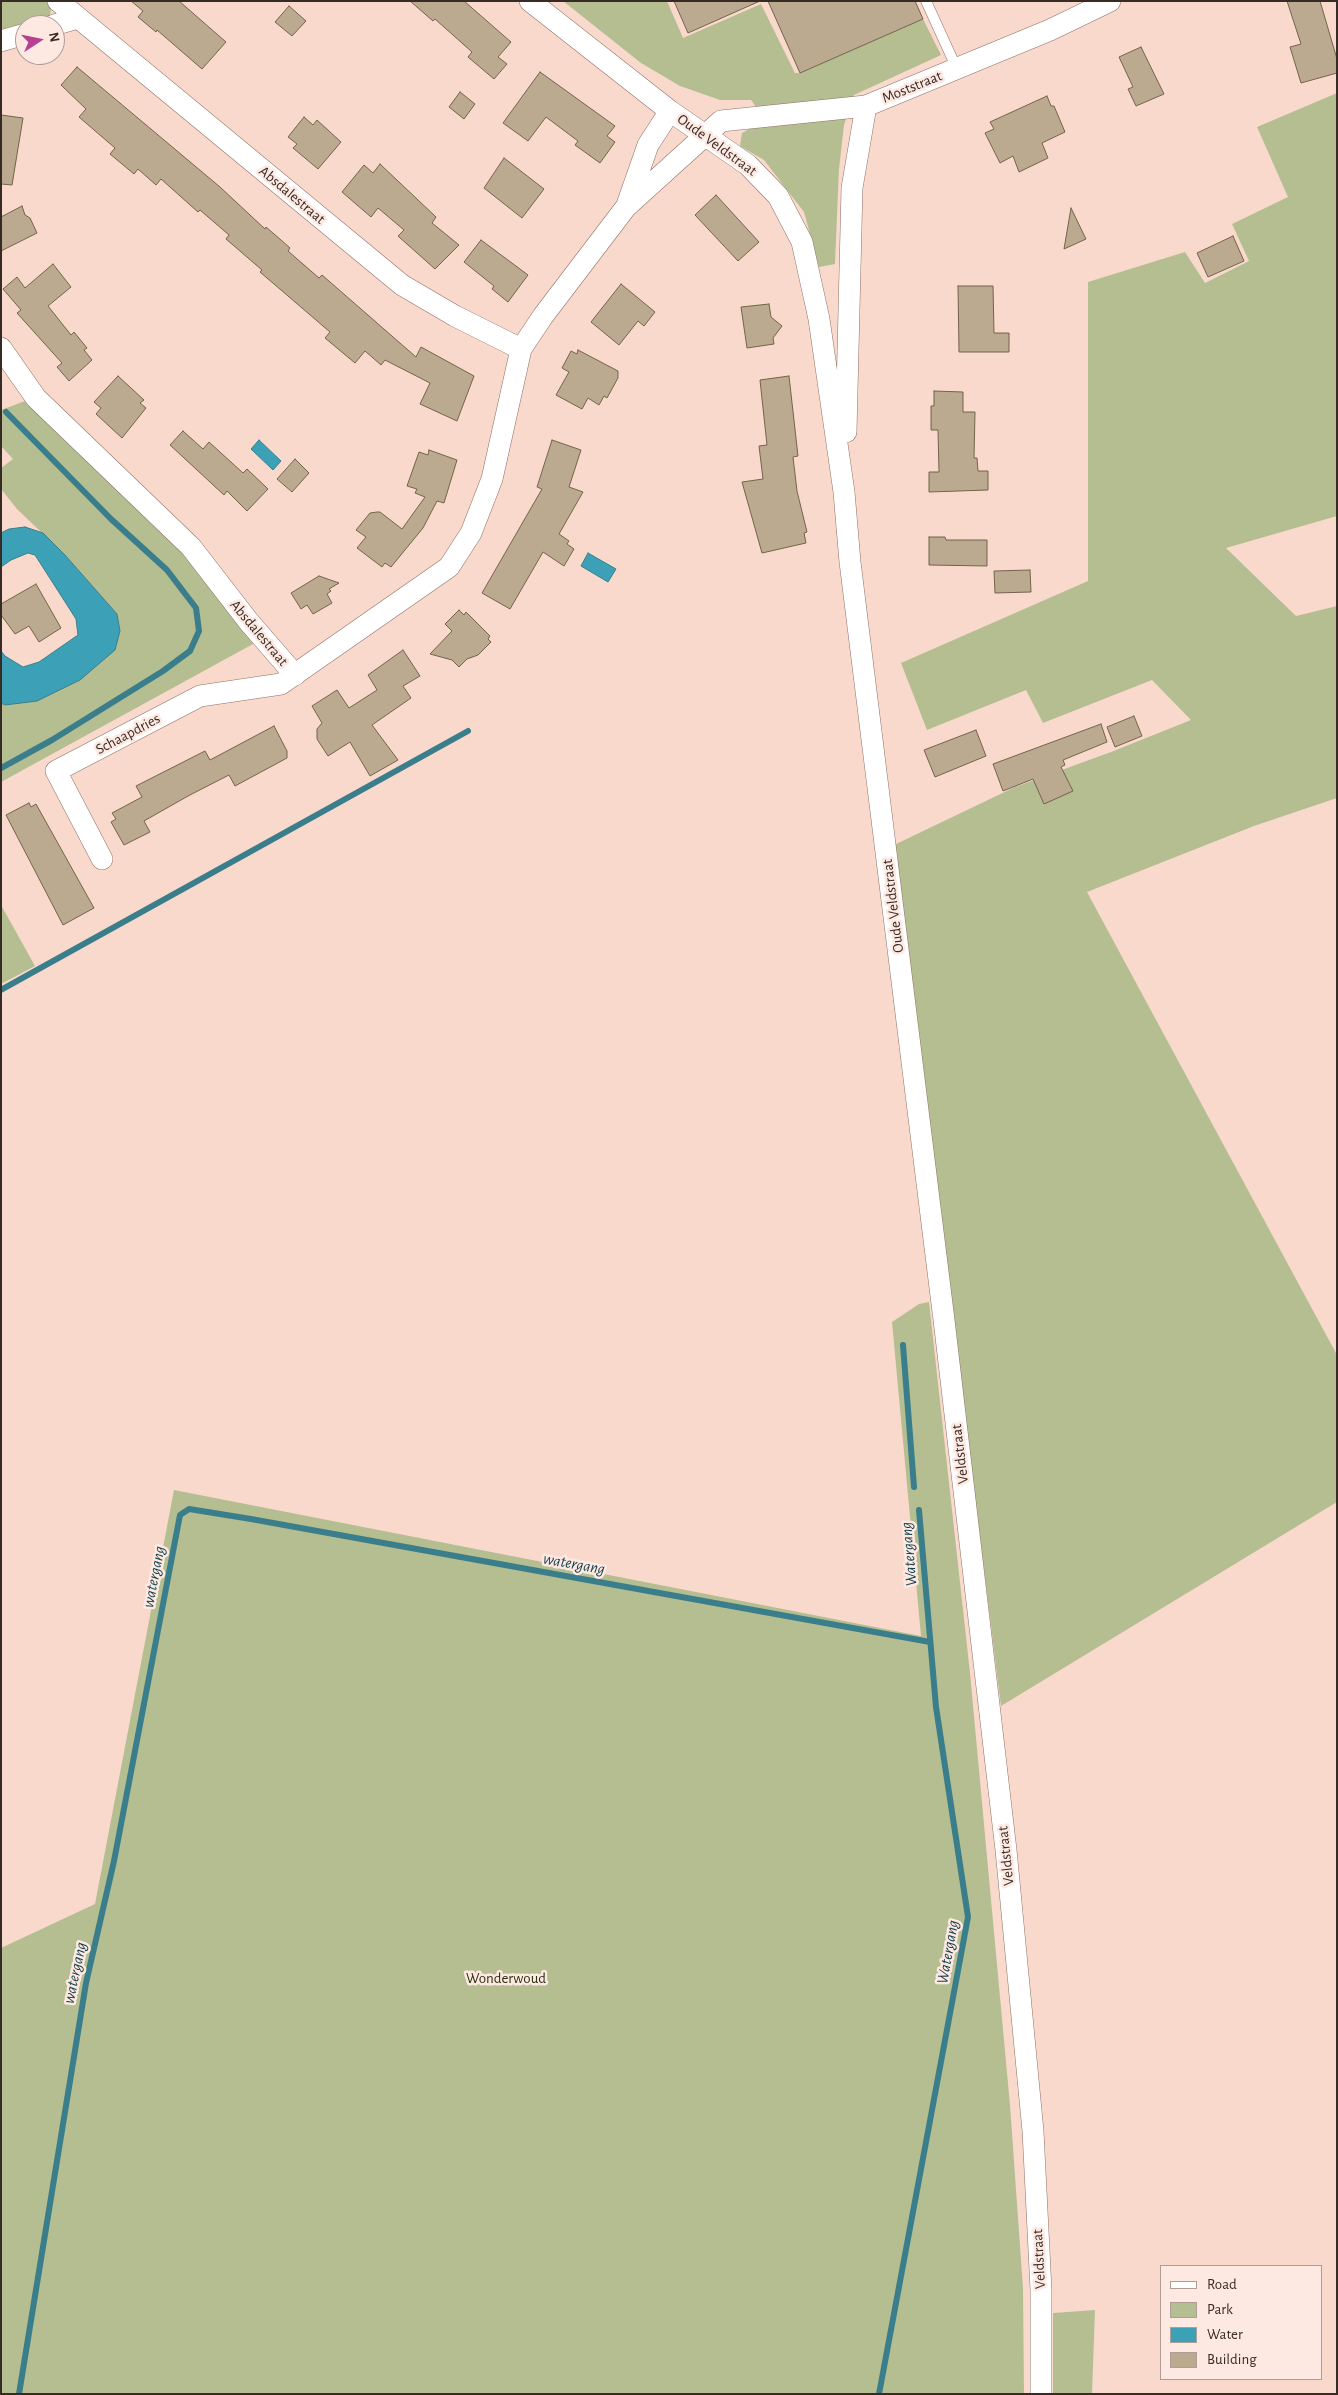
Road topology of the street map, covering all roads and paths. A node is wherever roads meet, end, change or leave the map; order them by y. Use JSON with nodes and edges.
{"nodes":[{"id":1,"x":58,"y":1,"type":"edge"},
{"id":2,"x":530,"y":1,"type":"edge"},
{"id":3,"x":926,"y":1,"type":"edge"},
{"id":4,"x":1110,"y":1,"type":"edge"},
{"id":5,"x":78,"y":18,"type":"junction"},
{"id":6,"x":65,"y":22,"type":"edge"},
{"id":7,"x":15,"y":37,"type":"edge"},
{"id":8,"x":1,"y":41,"type":"edge"},
{"id":9,"x":957,"y":68,"type":"junction"},
{"id":10,"x":866,"y":106,"type":"junction"},
{"id":11,"x":670,"y":111,"type":"junction"},
{"id":12,"x":706,"y":136,"type":"junction"},
{"id":13,"x":626,"y":207,"type":"junction"},
{"id":14,"x":1,"y":348,"type":"edge"},
{"id":15,"x":521,"y":349,"type":"junction"},
{"id":16,"x":844,"y":492,"type":"junction"},
{"id":17,"x":295,"y":675,"type":"junction"},
{"id":18,"x":102,"y":859,"type":"dead end"},
{"id":19,"x":944,"y":1320,"type":"joint"},
{"id":20,"x":1041,"y":2394,"type":"edge"}],
"edges":[{"from":1,"to":5,"type":"street","name":"Absdalestraat"},
{"from":2,"to":11,"type":"street","name":"Oude Veldstraat"},
{"from":3,"to":9,"type":"lane"},
{"from":4,"to":9,"type":"street","name":"Moststraat"},
{"from":5,"to":6,"type":"street"},
{"from":5,"to":15,"type":"street","name":"Absdalestraat"},
{"from":7,"to":8,"type":"street"},
{"from":9,"to":10,"type":"street","name":"Moststraat"},
{"from":10,"to":12,"type":"street","name":"Moststraat"},
{"from":10,"to":16,"type":"street","name":"Oude Veldstraat"},
{"from":11,"to":12,"type":"street","name":"Oude Veldstraat"},
{"from":11,"to":13,"type":"street","name":"Absdalestraat"},
{"from":12,"to":13,"type":"street","name":"Absdalestraat"},
{"from":12,"to":16,"type":"street","name":"Oude Veldstraat"},
{"from":13,"to":15,"type":"street","name":"Absdalestraat"},
{"from":14,"to":17,"type":"street","name":"Absdalestraat"},
{"from":15,"to":17,"type":"street","name":"Absdalestraat"},
{"from":16,"to":19,"type":"street","name":"Oude Veldstraat"},
{"from":17,"to":18,"type":"street","name":"Schaapdries"},
{"from":19,"to":20,"type":"street","name":"Veldstraat"}]}
